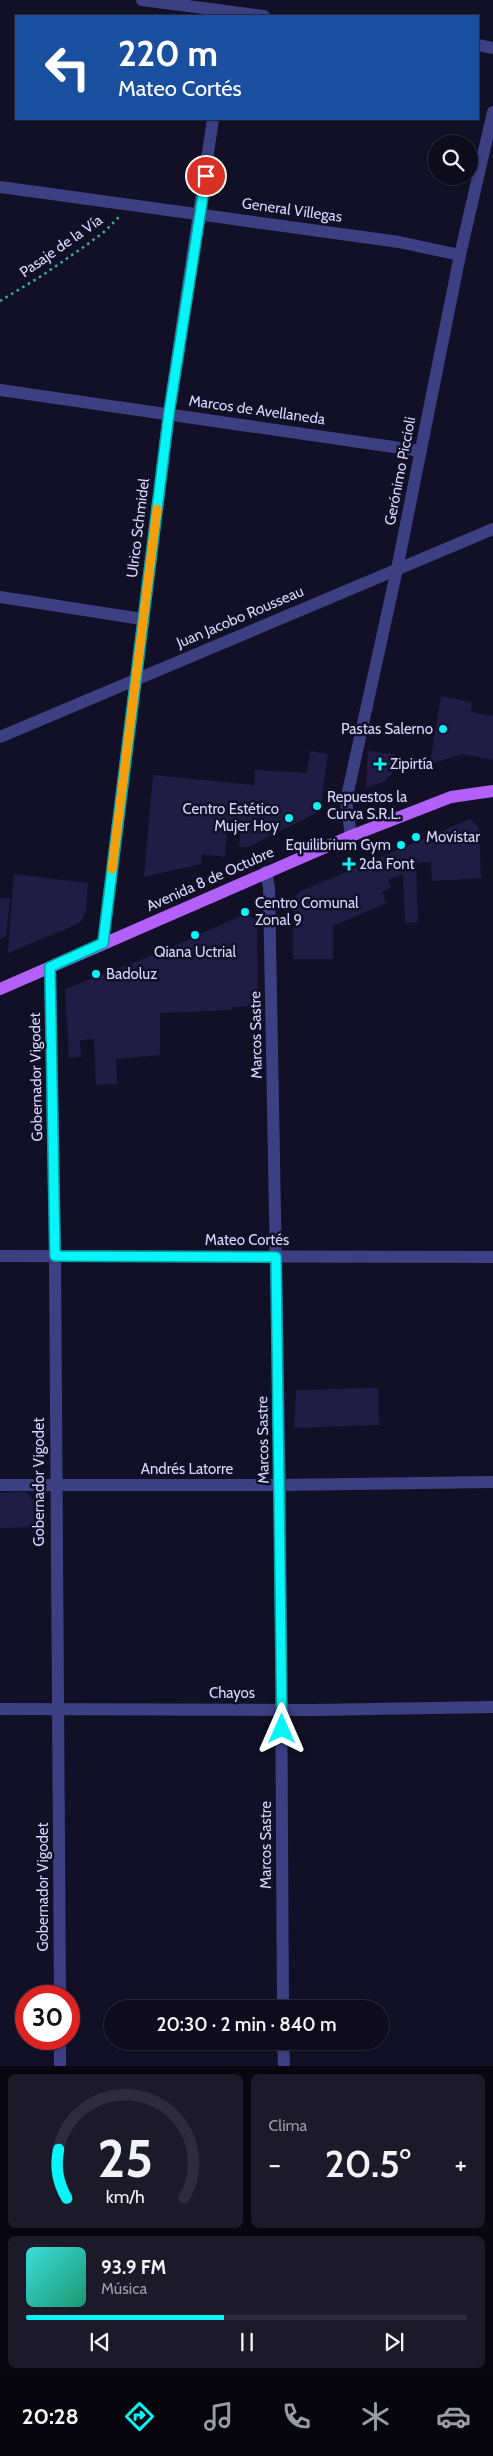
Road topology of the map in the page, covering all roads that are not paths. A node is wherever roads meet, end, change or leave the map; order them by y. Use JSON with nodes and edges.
{"nodes":[{"id":1,"x":142,"y":0,"type":"edge"},
{"id":2,"x":227,"y":9,"type":"edge"},
{"id":3,"x":259,"y":15,"type":"edge"},
{"id":4,"x":479,"y":45,"type":"edge"},
{"id":5,"x":493,"y":48,"type":"edge"},
{"id":6,"x":493,"y":112,"type":"edge"},
{"id":7,"x":213,"y":120,"type":"edge"},
{"id":8,"x":0,"y":187,"type":"edge"},
{"id":9,"x":200,"y":214,"type":"junction"},
{"id":10,"x":460,"y":255,"type":"junction"},
{"id":11,"x":0,"y":390,"type":"edge"},
{"id":12,"x":169,"y":413,"type":"junction"},
{"id":13,"x":421,"y":451,"type":"junction"},
{"id":14,"x":493,"y":528,"type":"edge"},
{"id":15,"x":397,"y":569,"type":"junction"},
{"id":16,"x":0,"y":596,"type":"edge"},
{"id":17,"x":142,"y":619,"type":"junction"},
{"id":18,"x":136,"y":679,"type":"junction"},
{"id":19,"x":0,"y":737,"type":"edge"},
{"id":20,"x":493,"y":791,"type":"edge"},
{"id":21,"x":351,"y":836,"type":"junction"},
{"id":22,"x":266,"y":872,"type":"junction"},
{"id":23,"x":103,"y":943,"type":"junction"},
{"id":24,"x":50,"y":967,"type":"junction"},
{"id":25,"x":0,"y":989,"type":"edge"},
{"id":26,"x":0,"y":1256,"type":"edge"},
{"id":27,"x":55,"y":1256,"type":"junction"},
{"id":28,"x":276,"y":1257,"type":"junction"},
{"id":29,"x":493,"y":1257,"type":"edge"},
{"id":30,"x":493,"y":1482,"type":"edge"},
{"id":31,"x":55,"y":1484,"type":"junction"},
{"id":32,"x":0,"y":1485,"type":"edge"},
{"id":33,"x":280,"y":1485,"type":"junction"},
{"id":34,"x":493,"y":1707,"type":"edge"},
{"id":35,"x":0,"y":1709,"type":"edge"},
{"id":36,"x":58,"y":1709,"type":"junction"},
{"id":37,"x":281,"y":1709,"type":"junction"},
{"id":38,"x":60,"y":1985,"type":"edge"},
{"id":39,"x":283,"y":2000,"type":"edge"},
{"id":40,"x":60,"y":2050,"type":"edge"},
{"id":41,"x":284,"y":2050,"type":"edge"},
{"id":42,"x":60,"y":2066,"type":"edge"},
{"id":43,"x":284,"y":2066,"type":"edge"}],
"edges":[{"from":1,"to":2,"type":"street"},
{"from":2,"to":3,"type":"street"},
{"from":4,"to":5,"type":"street"},
{"from":6,"to":10,"type":"street","name":"Gerónimo Piccioli"},
{"from":7,"to":9,"type":"street","name":"Ulrico Schmidel"},
{"from":8,"to":9,"type":"street","name":"General Villegas"},
{"from":9,"to":10,"type":"street","name":"General Villegas"},
{"from":9,"to":12,"type":"street","name":"Ulrico Schmidel"},
{"from":10,"to":13,"type":"street","name":"Gerónimo Piccioli"},
{"from":11,"to":12,"type":"street","name":"Marcos de Avellaneda"},
{"from":12,"to":13,"type":"street","name":"Marcos de Avellaneda"},
{"from":12,"to":17,"type":"street","name":"Ulrico Schmidel"},
{"from":13,"to":15,"type":"street","name":"Gerónimo Piccioli"},
{"from":14,"to":15,"type":"street","name":"Juan Jacobo Rousseau"},
{"from":15,"to":18,"type":"street","name":"Juan Jacobo Rousseau"},
{"from":15,"to":21,"type":"street","name":"Gerónimo Piccioli"},
{"from":16,"to":17,"type":"street"},
{"from":17,"to":18,"type":"street","name":"Ulrico Schmidel"},
{"from":18,"to":19,"type":"street","name":"Juan Jacobo Rousseau"},
{"from":18,"to":23,"type":"street","name":"Ulrico Schmidel"},
{"from":20,"to":21,"type":"main road","name":"Avenida 8 de Octubre"},
{"from":21,"to":22,"type":"main road","name":"Avenida 8 de Octubre"},
{"from":22,"to":23,"type":"main road","name":"Avenida 8 de Octubre"},
{"from":22,"to":28,"type":"street","name":"Marcos Sastre"},
{"from":23,"to":24,"type":"main road","name":"Avenida 8 de Octubre"},
{"from":24,"to":25,"type":"main road","name":"Avenida 8 de Octubre"},
{"from":24,"to":27,"type":"street","name":"Gobernador Vigodet"},
{"from":26,"to":27,"type":"street","name":"Mateo Cortés"},
{"from":27,"to":28,"type":"street","name":"Mateo Cortés"},
{"from":27,"to":31,"type":"street","name":"Gobernador Vigodet"},
{"from":28,"to":29,"type":"street","name":"Mateo Cortés"},
{"from":28,"to":33,"type":"street","name":"Marcos Sastre"},
{"from":30,"to":33,"type":"street","name":"Andrés Latorre"},
{"from":31,"to":32,"type":"street","name":"Andrés Latorre"},
{"from":31,"to":33,"type":"street","name":"Andrés Latorre"},
{"from":31,"to":36,"type":"street","name":"Gobernador Vigodet"},
{"from":33,"to":37,"type":"street","name":"Marcos Sastre"},
{"from":34,"to":37,"type":"street","name":"Chayos"},
{"from":35,"to":36,"type":"street","name":"Chayos"},
{"from":36,"to":37,"type":"street","name":"Chayos"},
{"from":36,"to":38,"type":"street","name":"Gobernador Vigodet"},
{"from":37,"to":39,"type":"street","name":"Marcos Sastre"},
{"from":40,"to":42,"type":"street"},
{"from":41,"to":43,"type":"street"}]}
